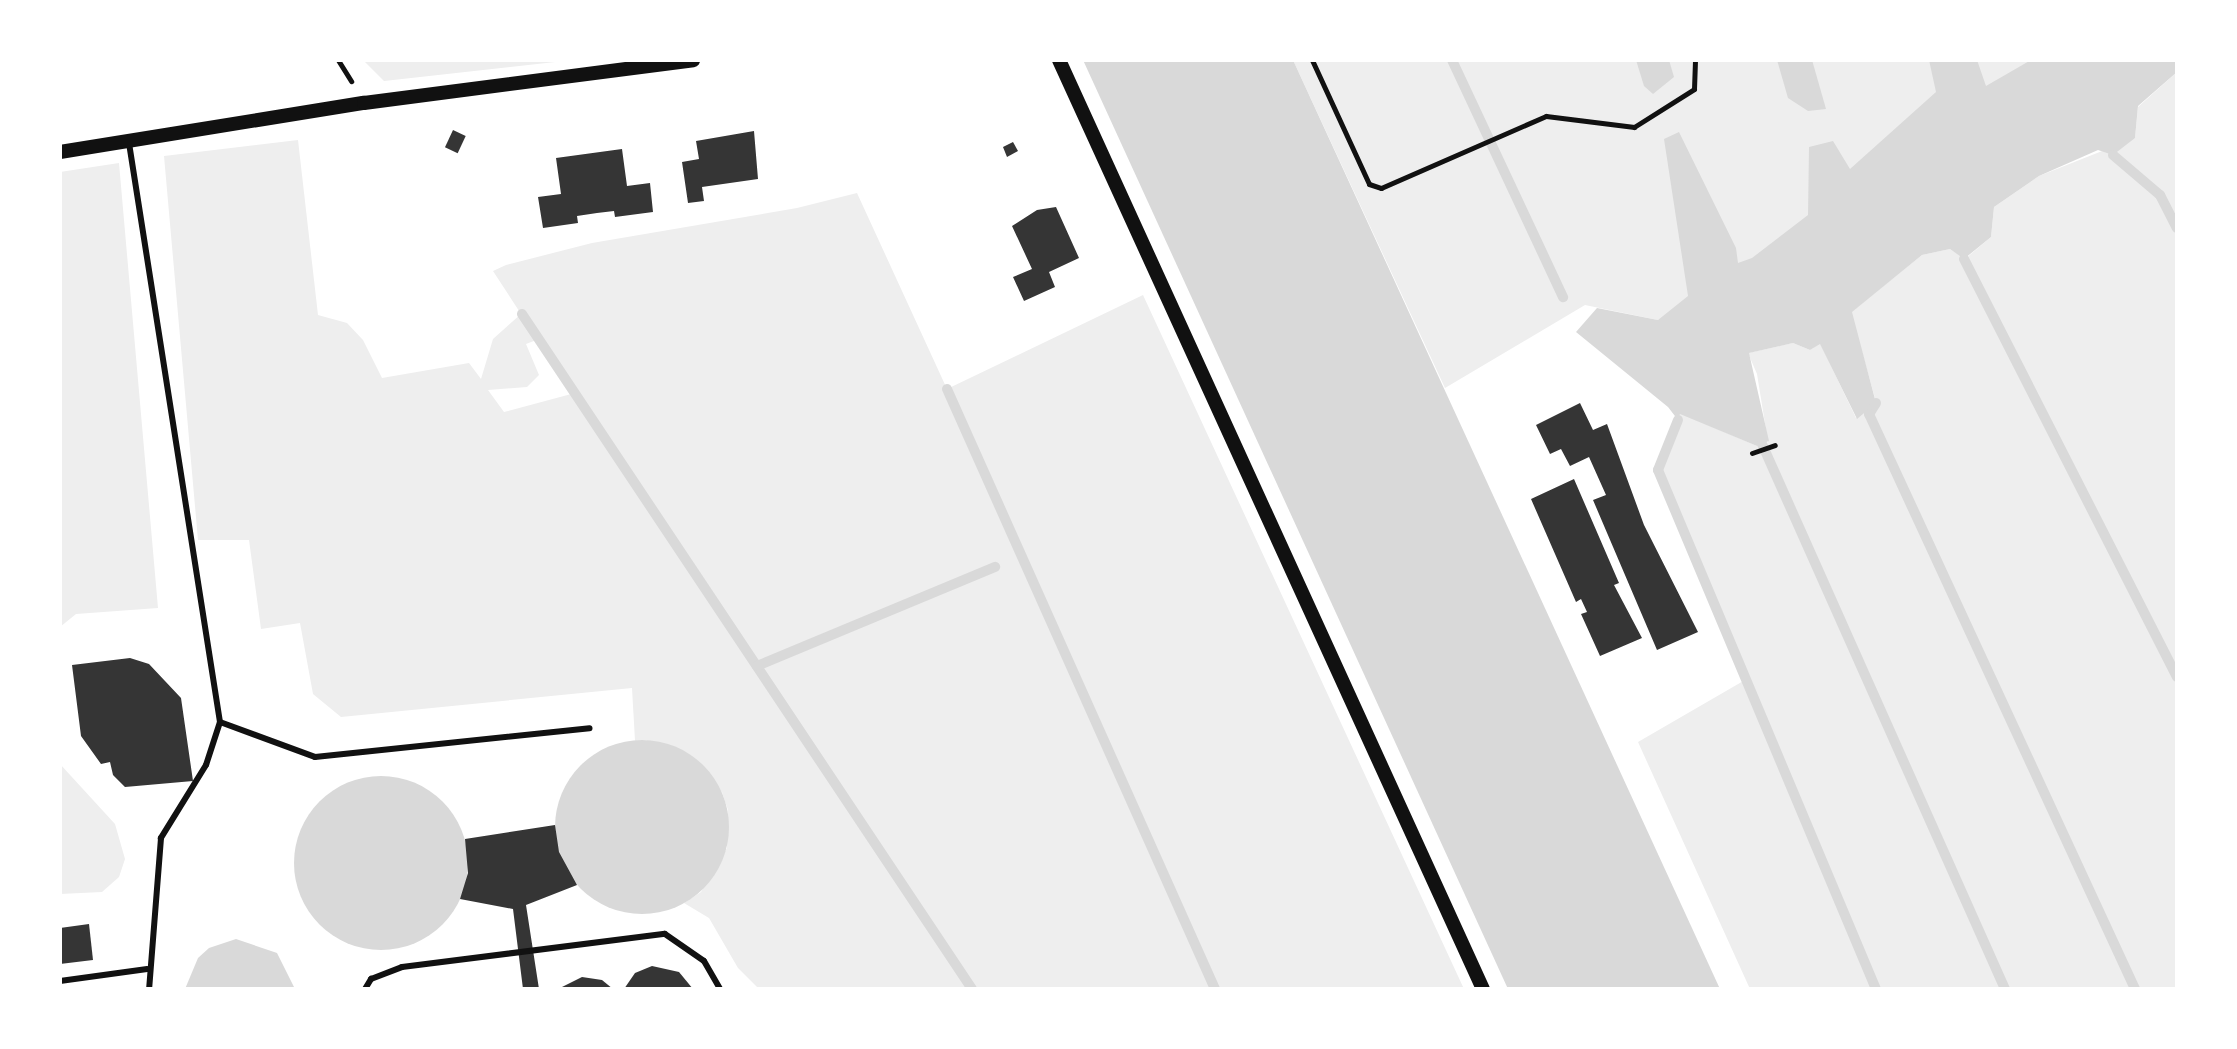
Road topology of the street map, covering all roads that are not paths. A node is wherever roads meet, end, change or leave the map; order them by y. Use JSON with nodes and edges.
{"nodes":[{"id":1,"x":693,"y":60,"type":"edge"},
{"id":2,"x":1059,"y":60,"type":"edge"},
{"id":3,"x":129,"y":143,"type":"junction"},
{"id":4,"x":60,"y":152,"type":"edge"},
{"id":5,"x":220,"y":722,"type":"junction"},
{"id":6,"x":589,"y":728,"type":"dead end"},
{"id":7,"x":147,"y":969,"type":"junction"},
{"id":8,"x":60,"y":981,"type":"edge"},
{"id":9,"x":149,"y":989,"type":"edge"},
{"id":10,"x":365,"y":989,"type":"edge"},
{"id":11,"x":720,"y":989,"type":"edge"},
{"id":12,"x":1483,"y":989,"type":"edge"}],
"edges":[{"from":1,"to":3,"type":"street"},
{"from":2,"to":12,"type":"street"},
{"from":3,"to":4,"type":"street"},
{"from":3,"to":5,"type":"lane"},
{"from":5,"to":6,"type":"lane"},
{"from":5,"to":7,"type":"lane"},
{"from":7,"to":8,"type":"lane"},
{"from":7,"to":9,"type":"lane"},
{"from":10,"to":11,"type":"lane"}]}
